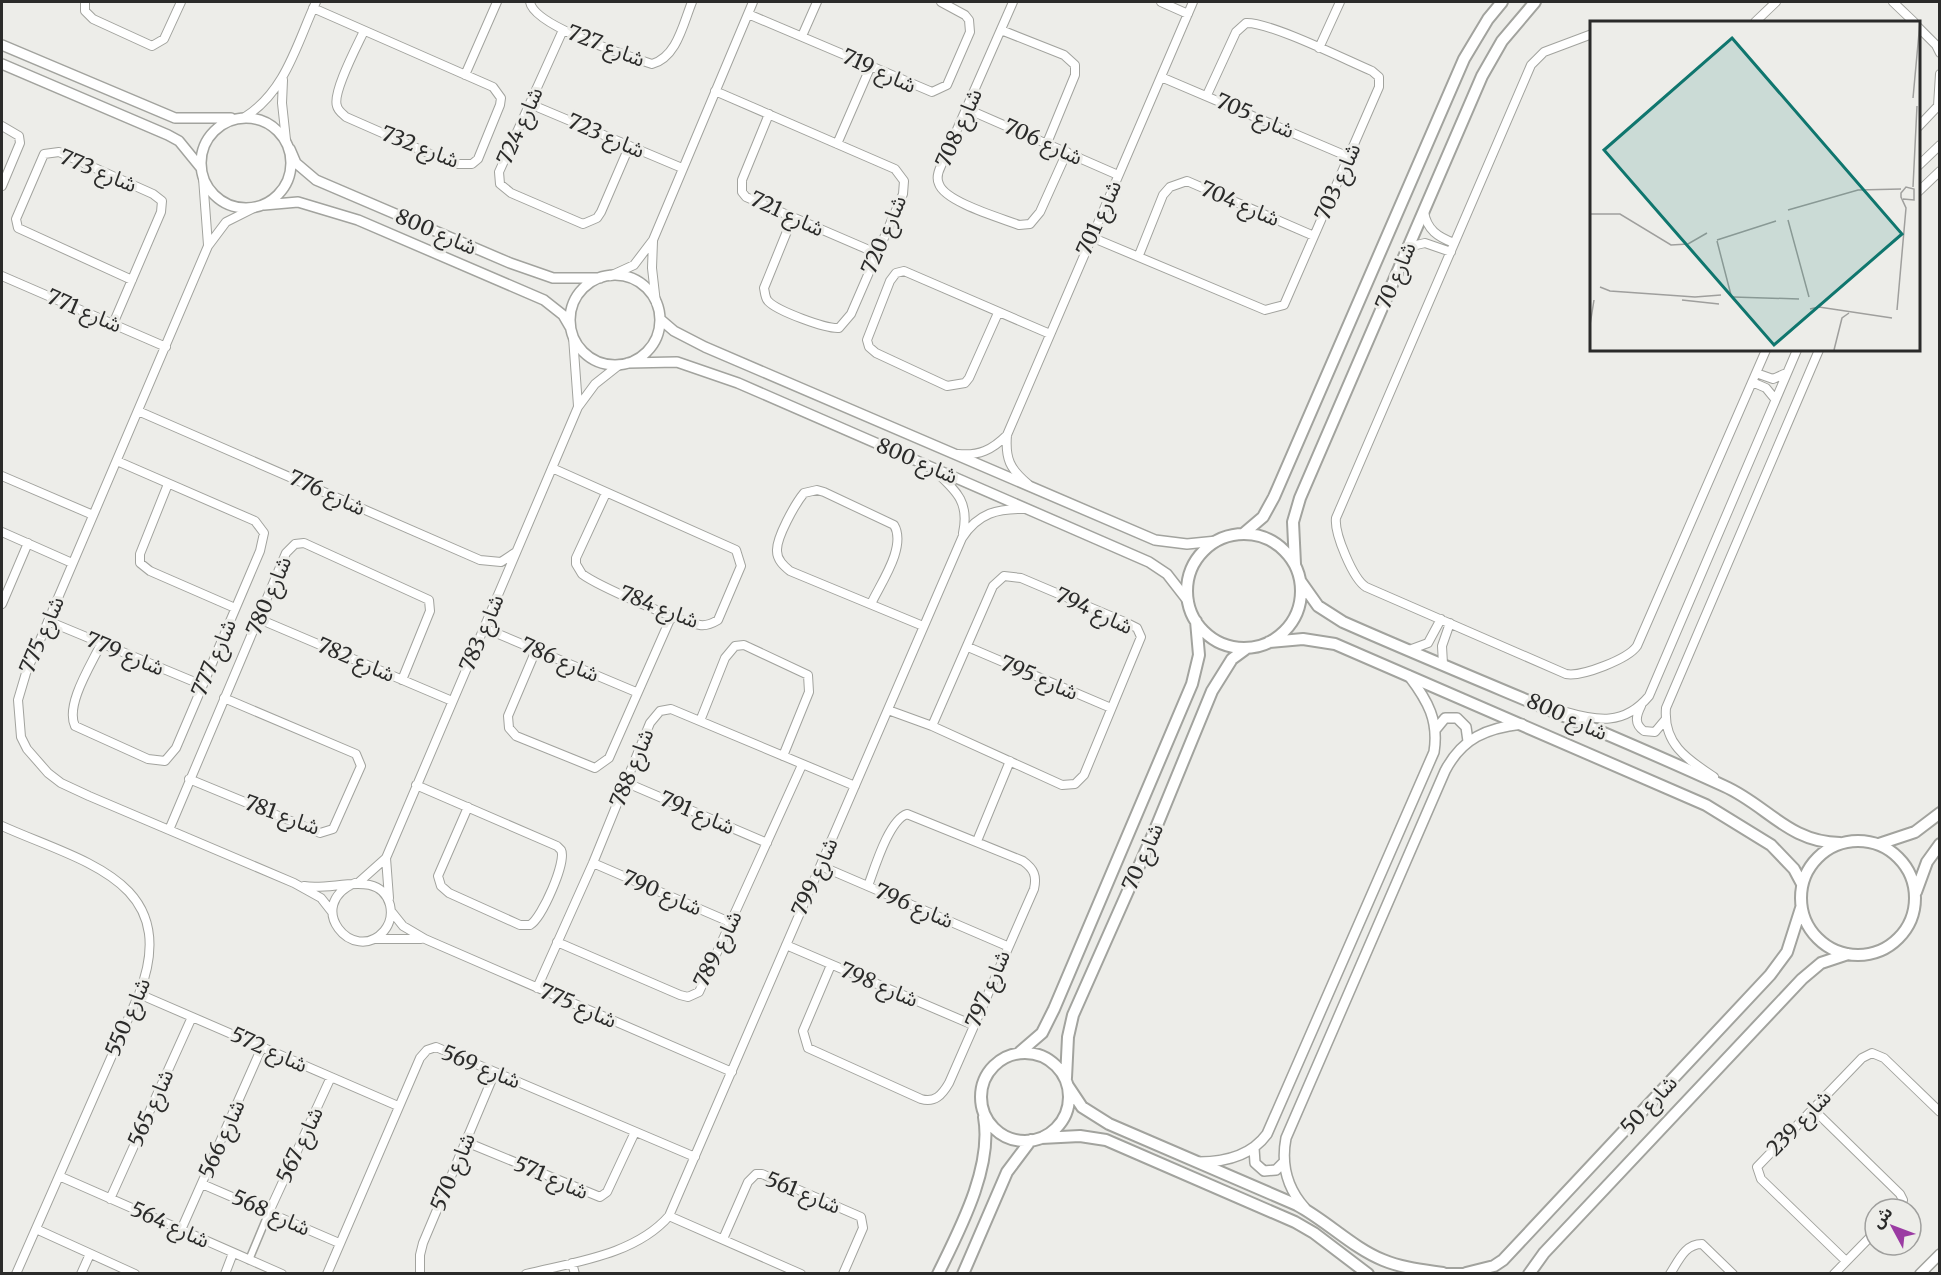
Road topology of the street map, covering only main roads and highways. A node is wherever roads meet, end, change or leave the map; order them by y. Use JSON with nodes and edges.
{"nodes":[{"id":1,"x":1502,"y":2,"type":"edge"},
{"id":2,"x":1535,"y":2,"type":"edge"},
{"id":3,"x":1243,"y":534,"type":"junction"},
{"id":4,"x":1295,"y":564,"type":"junction"},
{"id":5,"x":1301,"y":582,"type":"junction"},
{"id":6,"x":1196,"y":621,"type":"junction"},
{"id":7,"x":1269,"y":642,"type":"junction"},
{"id":8,"x":1247,"y":648,"type":"junction"},
{"id":9,"x":1940,"y":813,"type":"edge"},
{"id":10,"x":1840,"y":843,"type":"junction"},
{"id":11,"x":1879,"y":844,"type":"junction"},
{"id":12,"x":1940,"y":844,"type":"edge"},
{"id":13,"x":1802,"y":884,"type":"junction"},
{"id":14,"x":1915,"y":896,"type":"junction"},
{"id":15,"x":1802,"y":908,"type":"junction"},
{"id":16,"x":1848,"y":954,"type":"junction"},
{"id":17,"x":1020,"y":1052,"type":"junction"},
{"id":18,"x":1067,"y":1082,"type":"junction"},
{"id":19,"x":981,"y":1102,"type":"junction"},
{"id":20,"x":1036,"y":1139,"type":"junction"},
{"id":21,"x":1442,"y":1273,"type":"edge"},
{"id":22,"x":1466,"y":1273,"type":"edge"},
{"id":23,"x":938,"y":1274,"type":"edge"},
{"id":24,"x":963,"y":1274,"type":"edge"},
{"id":25,"x":1368,"y":1274,"type":"edge"},
{"id":26,"x":1529,"y":1274,"type":"edge"}],
"edges":[{"from":1,"to":3,"type":"main road","name":"شارع 70"},
{"from":2,"to":4,"type":"main road","name":"شارع 70"},
{"from":3,"to":4,"type":"main road"},
{"from":3,"to":6,"type":"main road"},
{"from":4,"to":5,"type":"main road"},
{"from":5,"to":7,"type":"main road"},
{"from":5,"to":10,"type":"main road","name":"شارع 800"},
{"from":6,"to":8,"type":"main road"},
{"from":6,"to":17,"type":"main road","name":"شارع 70"},
{"from":7,"to":8,"type":"main road"},
{"from":7,"to":13,"type":"main road","name":"شارع 800"},
{"from":8,"to":18,"type":"main road","name":"شارع 70"},
{"from":9,"to":11,"type":"main road"},
{"from":10,"to":11,"type":"main road"},
{"from":10,"to":13,"type":"main road"},
{"from":11,"to":14,"type":"main road"},
{"from":12,"to":14,"type":"main road"},
{"from":13,"to":15,"type":"main road"},
{"from":14,"to":16,"type":"main road"},
{"from":15,"to":16,"type":"main road"},
{"from":15,"to":22,"type":"main road","name":"شارع 50"},
{"from":16,"to":26,"type":"main road","name":"شارع 50"},
{"from":17,"to":18,"type":"main road"},
{"from":17,"to":19,"type":"main road"},
{"from":18,"to":20,"type":"main road"},
{"from":18,"to":21,"type":"main road","name":"شارع 50"},
{"from":19,"to":20,"type":"main road"},
{"from":19,"to":23,"type":"main road"},
{"from":20,"to":24,"type":"main road"},
{"from":20,"to":25,"type":"main road"},
{"from":21,"to":22,"type":"main road","name":"شارع 50"}]}
